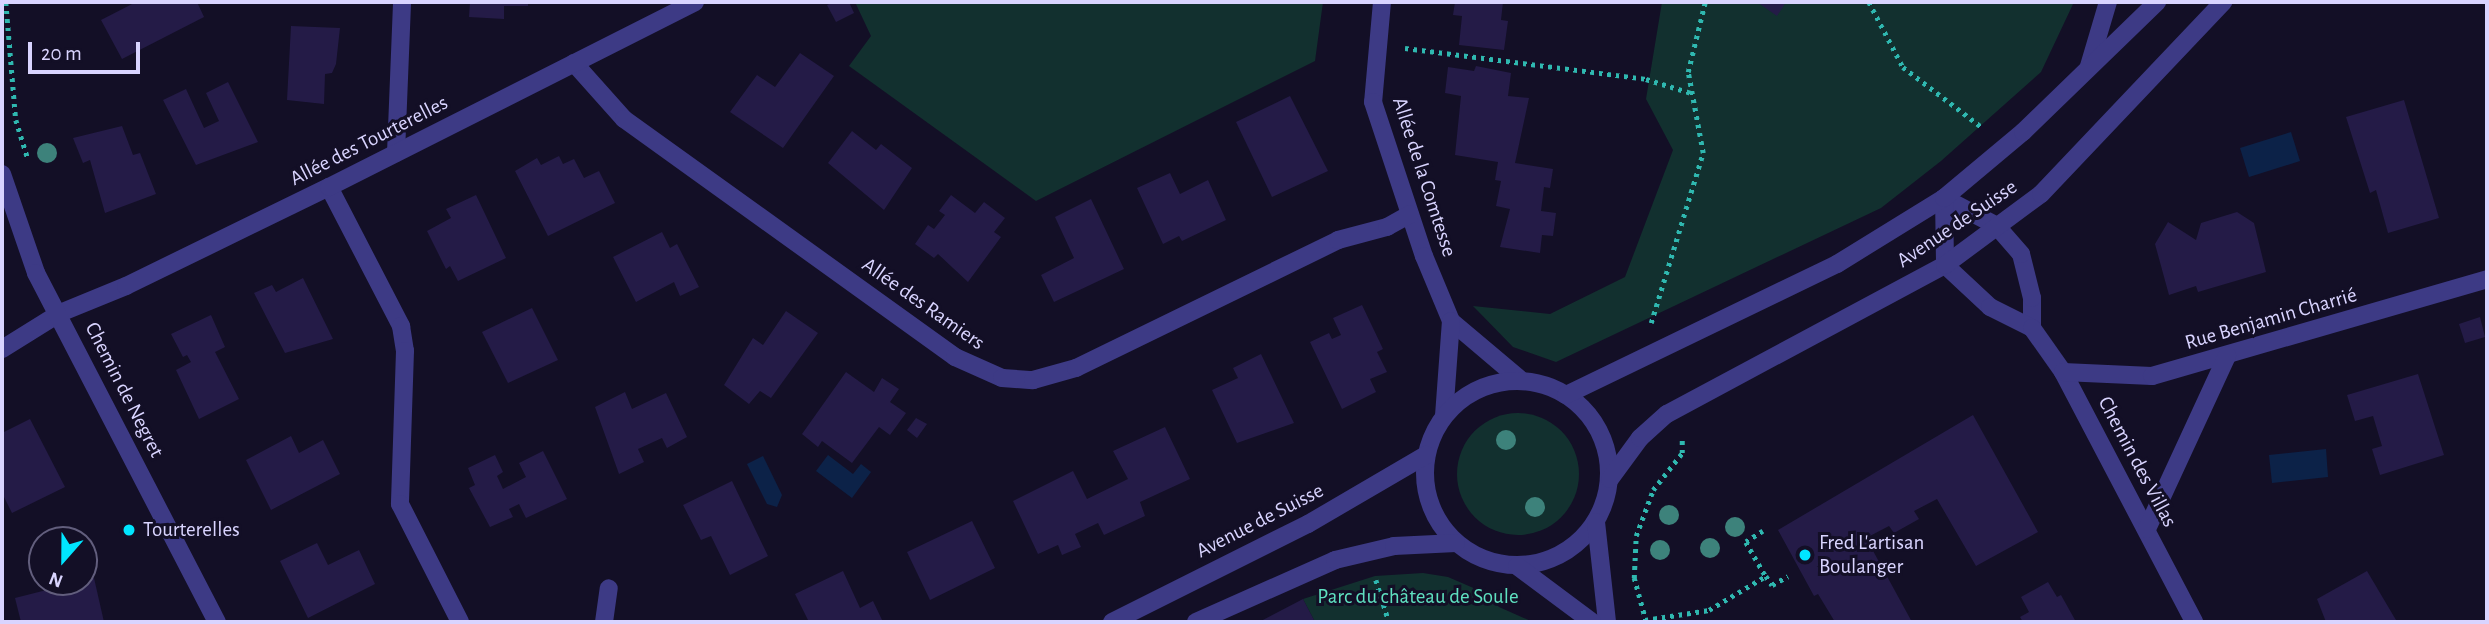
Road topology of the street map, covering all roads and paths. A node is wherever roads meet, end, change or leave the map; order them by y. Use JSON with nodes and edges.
{"nodes":[{"id":1,"x":6,"y":2,"type":"edge"},
{"id":2,"x":402,"y":2,"type":"edge"},
{"id":3,"x":695,"y":2,"type":"edge"},
{"id":4,"x":1382,"y":2,"type":"edge"},
{"id":5,"x":1704,"y":2,"type":"edge"},
{"id":6,"x":1870,"y":2,"type":"edge"},
{"id":7,"x":2108,"y":2,"type":"edge"},
{"id":8,"x":2157,"y":2,"type":"edge"},
{"id":9,"x":2223,"y":2,"type":"edge"},
{"id":10,"x":1376,"y":46,"type":"junction"},
{"id":11,"x":574,"y":63,"type":"junction"},
{"id":12,"x":2089,"y":66,"type":"junction"},
{"id":13,"x":1691,"y":93,"type":"junction"},
{"id":14,"x":1985,"y":129,"type":"dead end"},
{"id":15,"x":396,"y":153,"type":"junction"},
{"id":16,"x":31,"y":170,"type":"dead end"},
{"id":17,"x":2,"y":174,"type":"edge"},
{"id":18,"x":329,"y":187,"type":"junction"},
{"id":19,"x":1944,"y":198,"type":"junction"},
{"id":20,"x":1410,"y":214,"type":"junction"},
{"id":21,"x":1997,"y":226,"type":"junction"},
{"id":22,"x":1945,"y":265,"type":"junction"},
{"id":23,"x":2487,"y":279,"type":"edge"},
{"id":24,"x":60,"y":313,"type":"junction"},
{"id":25,"x":1451,"y":321,"type":"junction"},
{"id":26,"x":1643,"y":328,"type":"dead end"},
{"id":27,"x":2032,"y":328,"type":"junction"},
{"id":28,"x":2,"y":349,"type":"edge"},
{"id":29,"x":2227,"y":356,"type":"junction"},
{"id":30,"x":2063,"y":372,"type":"junction"},
{"id":31,"x":1522,"y":381,"type":"junction"},
{"id":32,"x":1566,"y":395,"type":"junction"},
{"id":33,"x":1444,"y":416,"type":"junction"},
{"id":34,"x":1676,"y":428,"type":"dead end"},
{"id":35,"x":1426,"y":454,"type":"junction"},
{"id":36,"x":1610,"y":479,"type":"junction"},
{"id":37,"x":1597,"y":522,"type":"junction"},
{"id":38,"x":2147,"y":529,"type":"junction"},
{"id":39,"x":1763,"y":531,"type":"dead end"},
{"id":40,"x":1456,"y":543,"type":"junction"},
{"id":41,"x":1517,"y":566,"type":"junction"},
{"id":42,"x":1766,"y":576,"type":"junction"},
{"id":43,"x":1788,"y":576,"type":"dead end"},
{"id":44,"x":609,"y":588,"type":"dead end"},
{"id":45,"x":1646,"y":621,"type":"edge"},
{"id":46,"x":217,"y":622,"type":"edge"},
{"id":47,"x":460,"y":622,"type":"edge"},
{"id":48,"x":604,"y":622,"type":"edge"},
{"id":49,"x":1112,"y":622,"type":"edge"},
{"id":50,"x":1196,"y":622,"type":"edge"},
{"id":51,"x":1592,"y":622,"type":"edge"},
{"id":52,"x":1606,"y":622,"type":"edge"},
{"id":53,"x":2194,"y":622,"type":"edge"}],
"edges":[{"from":1,"to":16,"type":"path"},
{"from":2,"to":15,"type":"street"},
{"from":3,"to":11,"type":"street","name":"Allée des Tourterelles"},
{"from":4,"to":10,"type":"street","name":"Allée de la Comtesse"},
{"from":5,"to":13,"type":"path"},
{"from":6,"to":14,"type":"path"},
{"from":7,"to":12,"type":"street"},
{"from":8,"to":12,"type":"street","name":"Avenue de Suisse"},
{"from":9,"to":21,"type":"street","name":"Avenue de Suisse"},
{"from":10,"to":13,"type":"path"},
{"from":10,"to":20,"type":"street","name":"Allée de la Comtesse"},
{"from":11,"to":15,"type":"street","name":"Allée des Tourterelles"},
{"from":11,"to":20,"type":"street","name":"Allée des Ramiers"},
{"from":12,"to":19,"type":"street","name":"Avenue de Suisse"},
{"from":13,"to":26,"type":"path"},
{"from":15,"to":18,"type":"street","name":"Allée des Tourterelles"},
{"from":17,"to":24,"type":"street","name":"Chemin de Negret"},
{"from":18,"to":24,"type":"street","name":"Allée des Tourterelles"},
{"from":18,"to":47,"type":"street"},
{"from":19,"to":21,"type":"street"},
{"from":19,"to":22,"type":"street"},
{"from":19,"to":32,"type":"street","name":"Avenue de Suisse"},
{"from":20,"to":25,"type":"street","name":"Allée de la Comtesse"},
{"from":21,"to":22,"type":"street","name":"Avenue de Suisse"},
{"from":21,"to":27,"type":"street"},
{"from":22,"to":27,"type":"street","name":"Chemin des Villas"},
{"from":22,"to":36,"type":"street","name":"Avenue de Suisse"},
{"from":23,"to":29,"type":"street","name":"Rue Benjamin Charrié"},
{"from":24,"to":28,"type":"street","name":"Allée des Tourterelles"},
{"from":24,"to":46,"type":"street","name":"Chemin de Negret"},
{"from":25,"to":31,"type":"street","name":"Allée de la Comtesse"},
{"from":25,"to":33,"type":"street","name":"Allée de la Comtesse"},
{"from":27,"to":30,"type":"street","name":"Chemin des Villas"},
{"from":29,"to":30,"type":"street","name":"Rue Benjamin Charrié"},
{"from":29,"to":38,"type":"street"},
{"from":30,"to":38,"type":"street","name":"Chemin des Villas"},
{"from":31,"to":32,"type":"street"},
{"from":31,"to":33,"type":"street"},
{"from":32,"to":36,"type":"street"},
{"from":33,"to":35,"type":"street"},
{"from":34,"to":45,"type":"path"},
{"from":35,"to":40,"type":"street"},
{"from":35,"to":49,"type":"street","name":"Avenue de Suisse"},
{"from":36,"to":37,"type":"street"},
{"from":37,"to":41,"type":"street"},
{"from":37,"to":52,"type":"street"},
{"from":38,"to":53,"type":"street","name":"Chemin des Villas"},
{"from":39,"to":42,"type":"path"},
{"from":40,"to":41,"type":"street"},
{"from":40,"to":50,"type":"street"},
{"from":41,"to":51,"type":"street"},
{"from":42,"to":43,"type":"path"},
{"from":42,"to":45,"type":"path"},
{"from":44,"to":48,"type":"street"}]}
